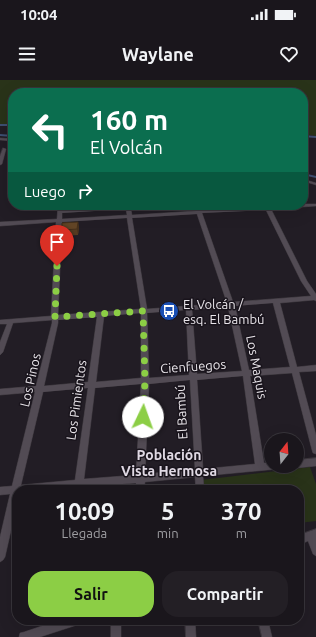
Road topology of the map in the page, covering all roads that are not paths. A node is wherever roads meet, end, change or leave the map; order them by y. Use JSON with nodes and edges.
{"nodes":[{"id":1,"x":4,"y":149,"type":"dead end"},
{"id":2,"x":0,"y":164,"type":"edge"},
{"id":3,"x":83,"y":210,"type":"edge"},
{"id":4,"x":129,"y":210,"type":"edge"},
{"id":5,"x":181,"y":210,"type":"edge"},
{"id":6,"x":199,"y":210,"type":"edge"},
{"id":7,"x":269,"y":210,"type":"edge"},
{"id":8,"x":60,"y":212,"type":"joint"},
{"id":9,"x":130,"y":216,"type":"junction"},
{"id":10,"x":59,"y":220,"type":"junction"},
{"id":11,"x":0,"y":224,"type":"edge"},
{"id":12,"x":316,"y":299,"type":"edge"},
{"id":13,"x":276,"y":301,"type":"junction"},
{"id":14,"x":231,"y":304,"type":"junction"},
{"id":15,"x":188,"y":308,"type":"junction"},
{"id":16,"x":143,"y":311,"type":"junction"},
{"id":17,"x":101,"y":314,"type":"junction"},
{"id":18,"x":55,"y":317,"type":"junction"},
{"id":19,"x":11,"y":321,"type":"junction"},
{"id":20,"x":0,"y":322,"type":"edge"},
{"id":21,"x":0,"y":352,"type":"edge"},
{"id":22,"x":316,"y":368,"type":"edge"},
{"id":23,"x":294,"y":370,"type":"junction"},
{"id":24,"x":246,"y":374,"type":"junction"},
{"id":25,"x":193,"y":377,"type":"junction"},
{"id":26,"x":145,"y":381,"type":"junction"},
{"id":27,"x":92,"y":385,"type":"junction"},
{"id":28,"x":40,"y":389,"type":"junction"},
{"id":29,"x":0,"y":392,"type":"edge"},
{"id":30,"x":316,"y":450,"type":"edge"},
{"id":31,"x":316,"y":462,"type":"edge"},
{"id":32,"x":304,"y":463,"type":"edge"},
{"id":33,"x":260,"y":467,"type":"junction"},
{"id":34,"x":264,"y":467,"type":"edge"},
{"id":35,"x":198,"y":473,"type":"junction"},
{"id":36,"x":140,"y":478,"type":"junction"},
{"id":37,"x":17,"y":485,"type":"edge"},
{"id":38,"x":78,"y":485,"type":"edge"},
{"id":39,"x":92,"y":485,"type":"edge"},
{"id":40,"x":140,"y":485,"type":"edge"},
{"id":41,"x":199,"y":485,"type":"edge"},
{"id":42,"x":12,"y":490,"type":"edge"},
{"id":43,"x":0,"y":491,"type":"edge"},
{"id":44,"x":12,"y":506,"type":"edge"},
{"id":45,"x":314,"y":535,"type":"edge"},
{"id":46,"x":304,"y":538,"type":"edge"},
{"id":47,"x":316,"y":551,"type":"edge"},
{"id":48,"x":0,"y":557,"type":"edge"},
{"id":49,"x":58,"y":625,"type":"edge"},
{"id":50,"x":116,"y":625,"type":"edge"},
{"id":51,"x":190,"y":625,"type":"edge"},
{"id":52,"x":264,"y":625,"type":"edge"},
{"id":53,"x":46,"y":633,"type":"edge"},
{"id":54,"x":24,"y":637,"type":"edge"},
{"id":55,"x":116,"y":637,"type":"edge"},
{"id":56,"x":191,"y":637,"type":"edge"},
{"id":57,"x":267,"y":637,"type":"edge"}],
"edges":[{"from":1,"to":2,"type":"street"},
{"from":3,"to":8,"type":"street"},
{"from":4,"to":9,"type":"street"},
{"from":5,"to":9,"type":"street"},
{"from":6,"to":14,"type":"street","name":"Los Maquis"},
{"from":7,"to":12,"type":"street"},
{"from":8,"to":10,"type":"street","name":"Los Pinos"},
{"from":9,"to":10,"type":"street"},
{"from":9,"to":16,"type":"street"},
{"from":10,"to":11,"type":"street"},
{"from":10,"to":18,"type":"street","name":"Los Pinos"},
{"from":12,"to":13,"type":"street"},
{"from":13,"to":14,"type":"street"},
{"from":13,"to":23,"type":"street"},
{"from":14,"to":15,"type":"street"},
{"from":14,"to":24,"type":"street","name":"Los Maquis"},
{"from":15,"to":16,"type":"street"},
{"from":15,"to":25,"type":"street","name":"El Bambú"},
{"from":16,"to":17,"type":"street"},
{"from":16,"to":26,"type":"street"},
{"from":17,"to":18,"type":"street"},
{"from":17,"to":27,"type":"street","name":"Los Pimientos"},
{"from":18,"to":19,"type":"street"},
{"from":18,"to":28,"type":"street","name":"Los Pinos"},
{"from":19,"to":20,"type":"street"},
{"from":19,"to":21,"type":"street"},
{"from":22,"to":23,"type":"street","name":"Cienfuegos"},
{"from":23,"to":24,"type":"street","name":"Cienfuegos"},
{"from":23,"to":30,"type":"street"},
{"from":24,"to":25,"type":"street","name":"Cienfuegos"},
{"from":24,"to":33,"type":"street","name":"Los Maquis"},
{"from":25,"to":26,"type":"street","name":"Cienfuegos"},
{"from":25,"to":35,"type":"street","name":"El Bambú"},
{"from":26,"to":27,"type":"street","name":"Cienfuegos"},
{"from":26,"to":36,"type":"street"},
{"from":27,"to":28,"type":"street","name":"Cienfuegos"},
{"from":27,"to":38,"type":"street","name":"Los Pimientos"},
{"from":28,"to":29,"type":"street","name":"Cienfuegos"},
{"from":28,"to":37,"type":"street","name":"Los Pinos"},
{"from":31,"to":32,"type":"street"},
{"from":33,"to":34,"type":"street"},
{"from":33,"to":35,"type":"street"},
{"from":35,"to":36,"type":"street"},
{"from":35,"to":41,"type":"street","name":"El Bambú"},
{"from":36,"to":39,"type":"street"},
{"from":36,"to":40,"type":"street"},
{"from":42,"to":43,"type":"street"},
{"from":44,"to":48,"type":"street","name":"Los Pinos"},
{"from":45,"to":46,"type":"street"},
{"from":45,"to":47,"type":"street"},
{"from":49,"to":53,"type":"street"},
{"from":50,"to":55,"type":"street"},
{"from":51,"to":56,"type":"street"},
{"from":52,"to":57,"type":"street"},
{"from":53,"to":54,"type":"street"}]}
